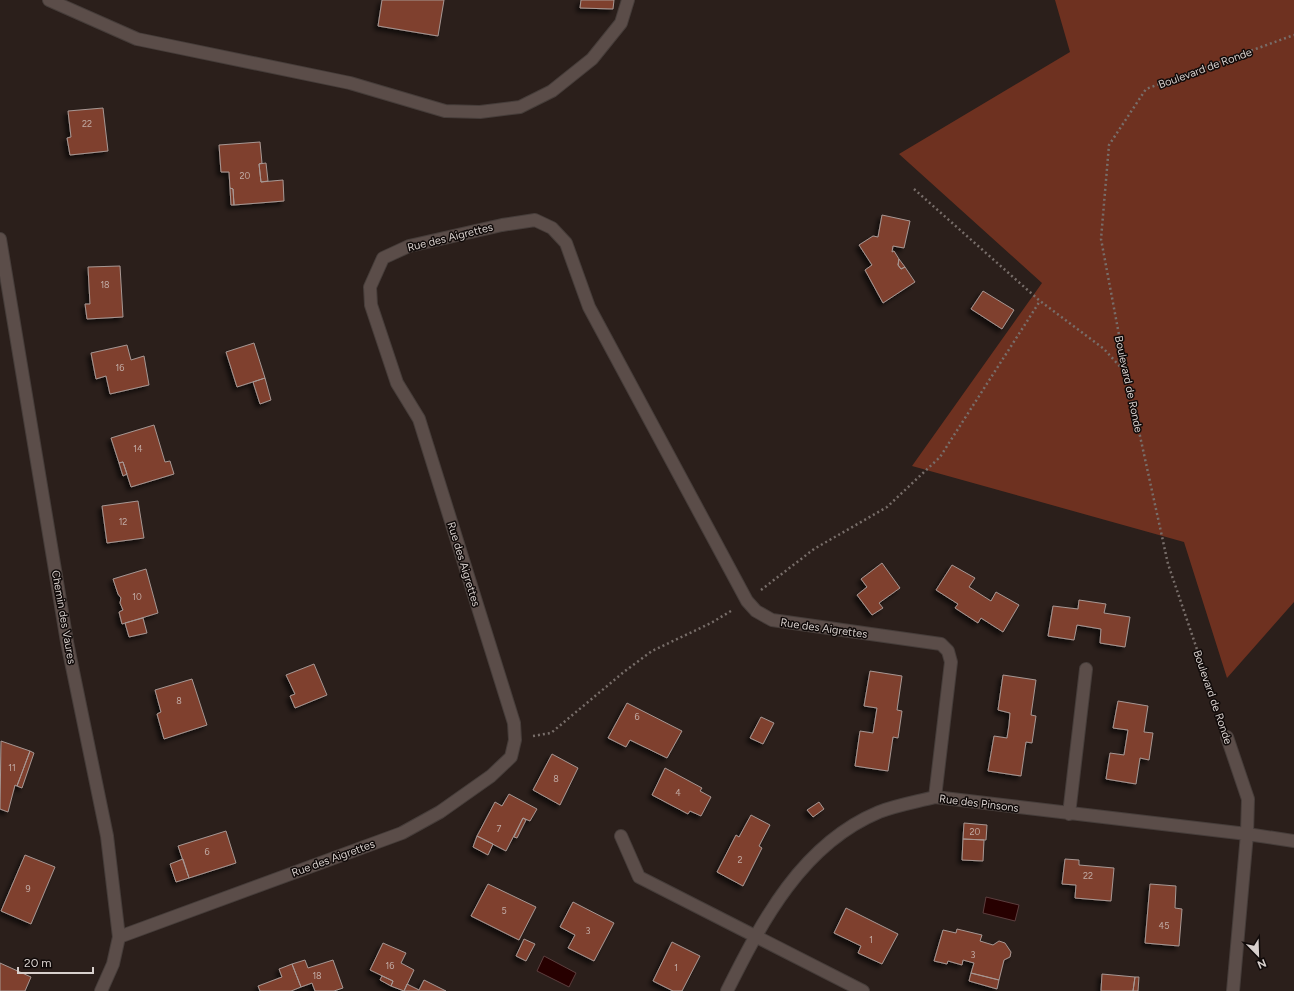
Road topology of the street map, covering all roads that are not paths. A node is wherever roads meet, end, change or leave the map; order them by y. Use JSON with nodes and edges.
{"nodes":[{"id":1,"x":49,"y":0,"type":"edge"},
{"id":2,"x":628,"y":0,"type":"edge"},
{"id":3,"x":0,"y":239,"type":"edge"},
{"id":4,"x":1086,"y":670,"type":"dead end"},
{"id":5,"x":1227,"y":737,"type":"road end"},
{"id":6,"x":935,"y":798,"type":"junction"},
{"id":7,"x":1069,"y":814,"type":"junction"},
{"id":8,"x":1247,"y":834,"type":"junction"},
{"id":9,"x":621,"y":836,"type":"dead end"},
{"id":10,"x":1294,"y":841,"type":"edge"},
{"id":11,"x":755,"y":936,"type":"junction"},
{"id":12,"x":119,"y":937,"type":"junction"},
{"id":13,"x":101,"y":991,"type":"edge"},
{"id":14,"x":727,"y":991,"type":"edge"},
{"id":15,"x":863,"y":991,"type":"edge"},
{"id":16,"x":1233,"y":991,"type":"edge"}],
"edges":[{"from":1,"to":2,"type":"street"},
{"from":3,"to":12,"type":"street","name":"Chemin des Vaures"},
{"from":4,"to":7,"type":"street"},
{"from":5,"to":8,"type":"street","name":"Boulevard de Ronde"},
{"from":6,"to":7,"type":"street","name":"Rue des Pinsons"},
{"from":6,"to":11,"type":"street","name":"Rue des Pinsons"},
{"from":6,"to":12,"type":"street","name":"Rue des Aigrettes"},
{"from":7,"to":8,"type":"street","name":"Rue des Pinsons"},
{"from":8,"to":10,"type":"street","name":"Rue des Pinsons"},
{"from":8,"to":16,"type":"street","name":"Boulevard de Ronde"},
{"from":9,"to":11,"type":"street"},
{"from":11,"to":14,"type":"street","name":"Rue des Pinsons"},
{"from":11,"to":15,"type":"street"},
{"from":12,"to":13,"type":"street","name":"Chemin des Vaures"}]}
